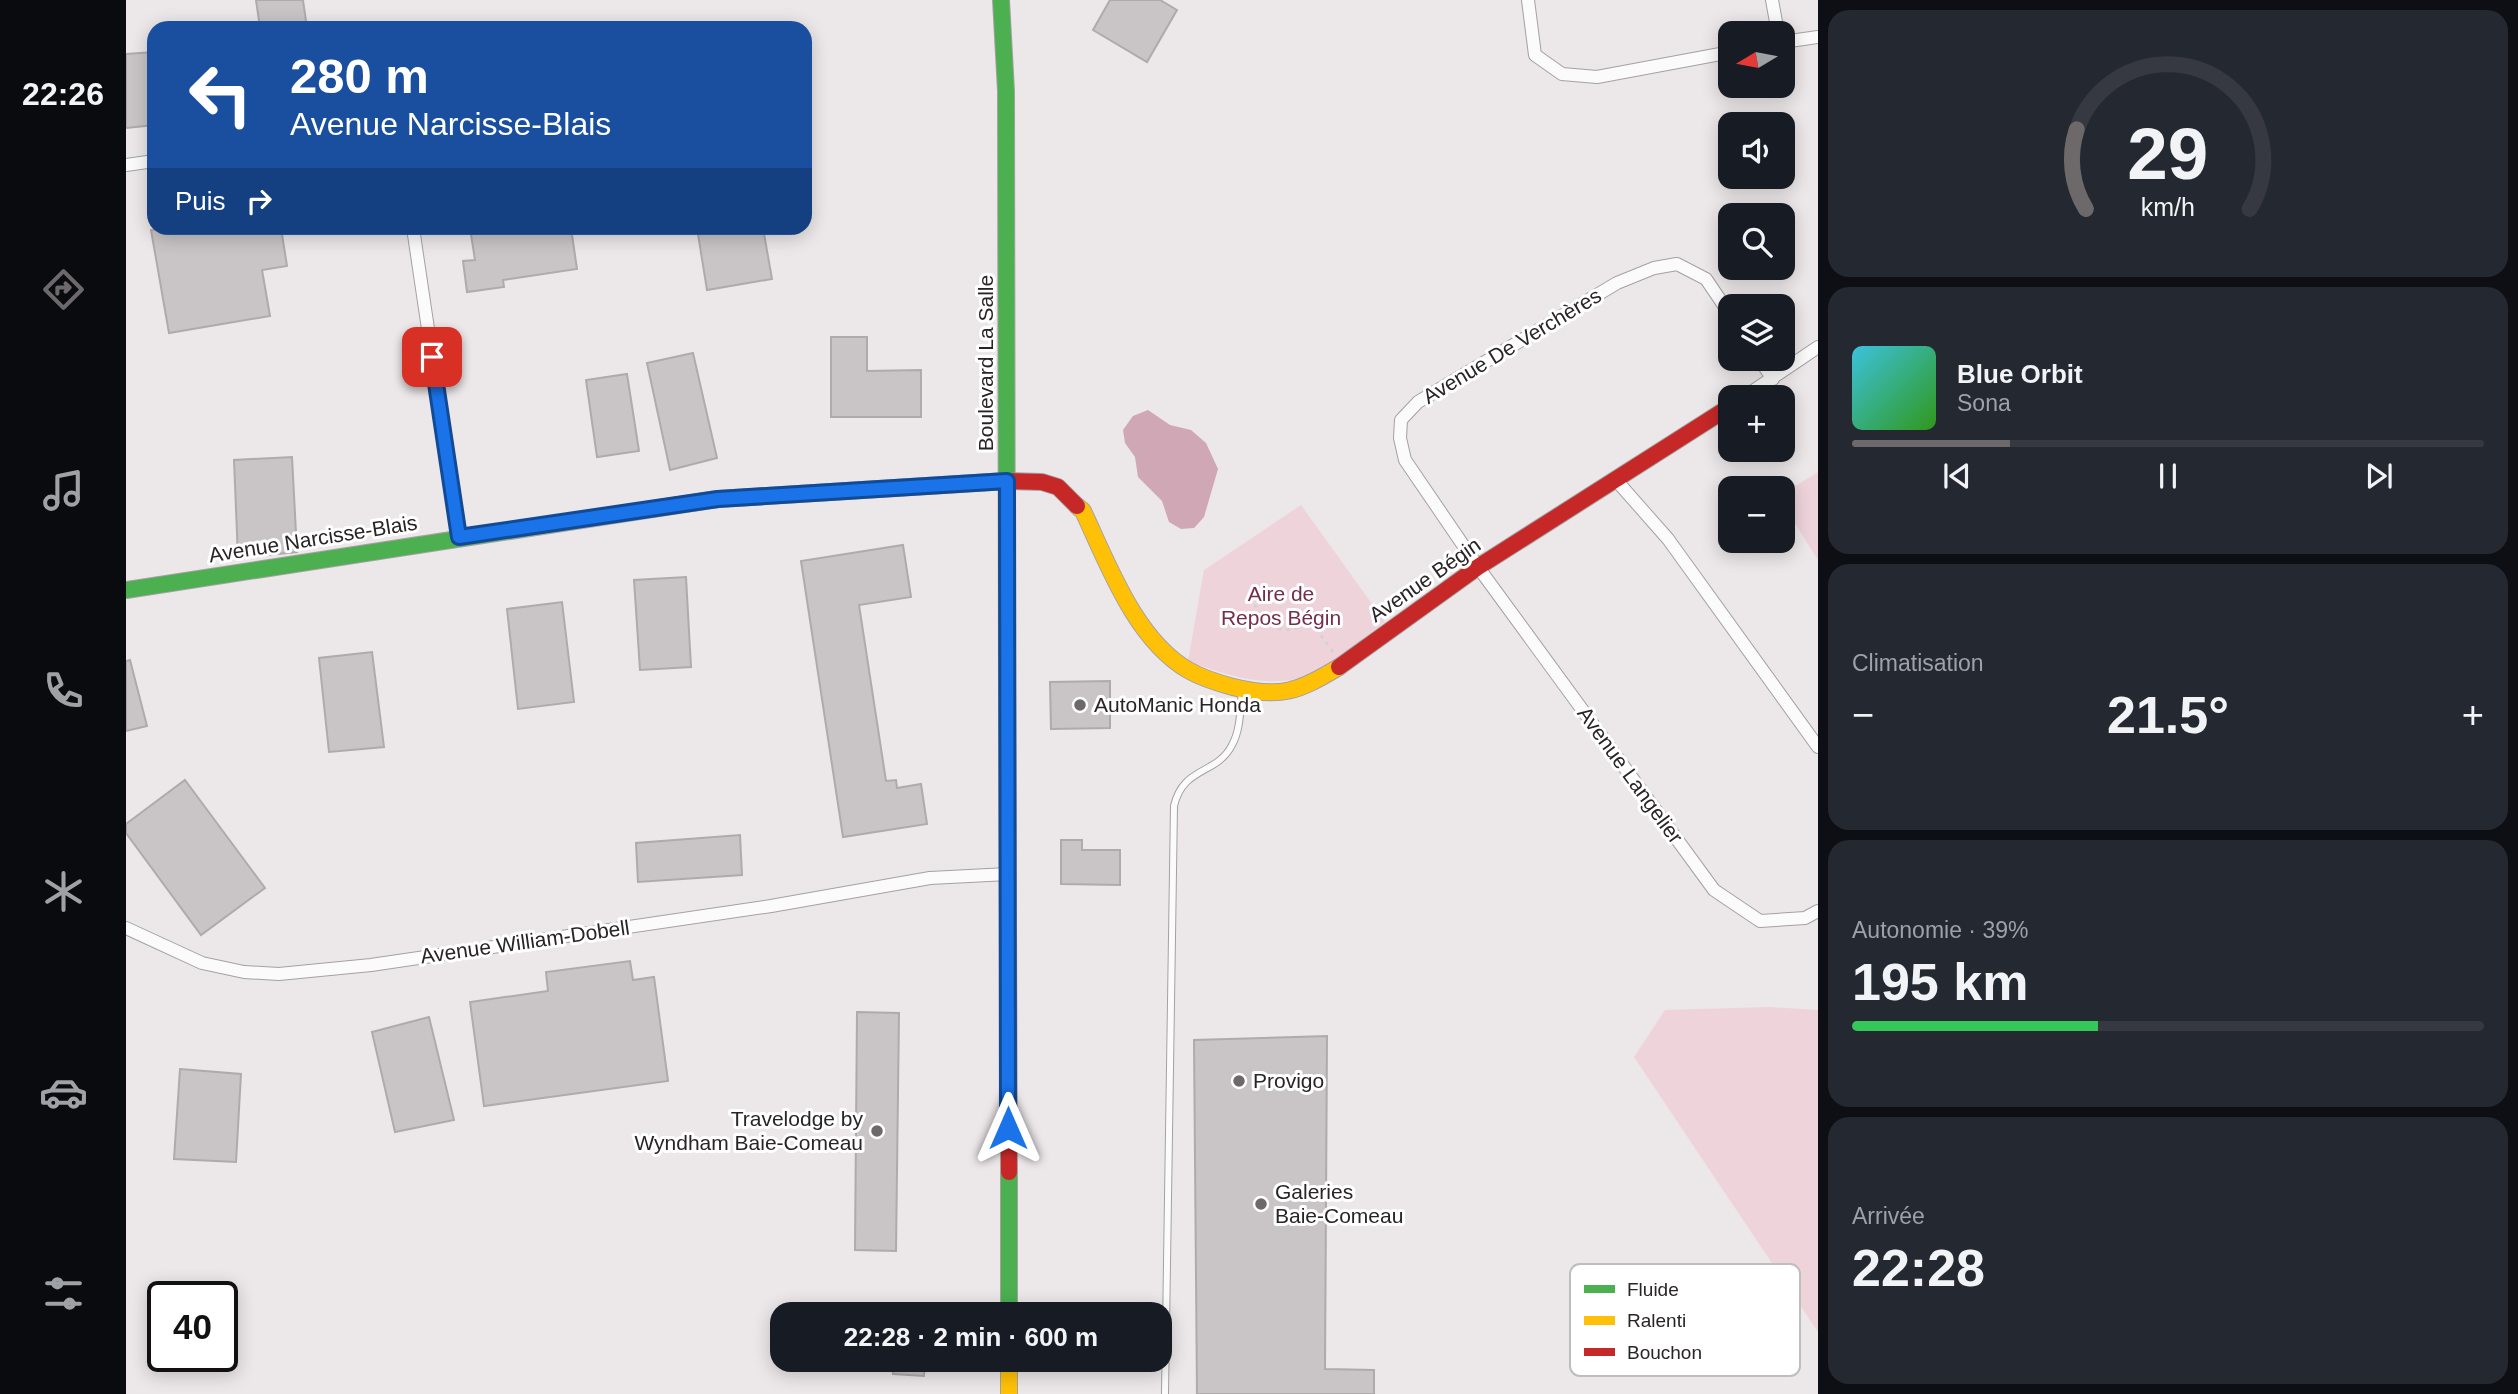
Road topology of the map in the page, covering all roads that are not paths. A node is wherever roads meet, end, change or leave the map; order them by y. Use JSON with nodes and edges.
{"nodes":[{"id":1,"x":1001,"y":0,"type":"edge"},
{"id":2,"x":1528,"y":0,"type":"edge"},
{"id":3,"x":1772,"y":0,"type":"edge"},
{"id":4,"x":1776,"y":21,"type":"edge"},
{"id":5,"x":1818,"y":37,"type":"edge"},
{"id":6,"x":1796,"y":40,"type":"edge"},
{"id":7,"x":1718,"y":54,"type":"edge"},
{"id":8,"x":147,"y":162,"type":"edge"},
{"id":9,"x":126,"y":165,"type":"edge"},
{"id":10,"x":414,"y":235,"type":"edge"},
{"id":11,"x":1718,"y":297,"type":"edge"},
{"id":12,"x":1818,"y":347,"type":"edge"},
{"id":13,"x":1767,"y":371,"type":"edge"},
{"id":14,"x":1773,"y":379,"type":"junction"},
{"id":15,"x":1763,"y":385,"type":"edge"},
{"id":16,"x":1718,"y":414,"type":"edge"},
{"id":17,"x":1616,"y":480,"type":"junction"},
{"id":18,"x":1007,"y":481,"type":"junction"},
{"id":19,"x":459,"y":537,"type":"junction"},
{"id":20,"x":1478,"y":567,"type":"junction"},
{"id":21,"x":126,"y":590,"type":"edge"},
{"id":22,"x":1242,"y":689,"type":"junction"},
{"id":23,"x":1818,"y":747,"type":"edge"},
{"id":24,"x":1008,"y":874,"type":"junction"},
{"id":25,"x":1818,"y":911,"type":"edge"},
{"id":26,"x":126,"y":928,"type":"edge"},
{"id":27,"x":1009,"y":1302,"type":"edge"},
{"id":28,"x":1166,"y":1302,"type":"edge"},
{"id":29,"x":1009,"y":1372,"type":"edge"},
{"id":30,"x":1165,"y":1372,"type":"edge"},
{"id":31,"x":1009,"y":1394,"type":"edge"},
{"id":32,"x":1165,"y":1394,"type":"edge"}],
"edges":[{"from":1,"to":18,"type":"street","name":"Boulevard La Salle"},
{"from":2,"to":7,"type":"street"},
{"from":3,"to":4,"type":"street"},
{"from":5,"to":6,"type":"street"},
{"from":8,"to":9,"type":"street"},
{"from":10,"to":19,"type":"street"},
{"from":11,"to":20,"type":"street","name":"Avenue De Verchères"},
{"from":12,"to":14,"type":"street"},
{"from":13,"to":14,"type":"street"},
{"from":14,"to":15,"type":"street"},
{"from":16,"to":17,"type":"street","name":"Avenue Bégin"},
{"from":17,"to":20,"type":"street","name":"Avenue Bégin"},
{"from":17,"to":23,"type":"street"},
{"from":18,"to":19,"type":"street","name":"Avenue Narcisse-Blais"},
{"from":18,"to":22,"type":"street","name":"Avenue Bégin"},
{"from":18,"to":24,"type":"street","name":"Boulevard La Salle"},
{"from":19,"to":21,"type":"street","name":"Avenue Narcisse-Blais"},
{"from":20,"to":22,"type":"street","name":"Avenue Bégin"},
{"from":20,"to":25,"type":"street","name":"Avenue Langelier"},
{"from":22,"to":28,"type":"lane"},
{"from":24,"to":26,"type":"street","name":"Avenue William-Dobell"},
{"from":24,"to":27,"type":"street","name":"Boulevard La Salle"},
{"from":29,"to":31,"type":"street"},
{"from":30,"to":32,"type":"lane"}]}
